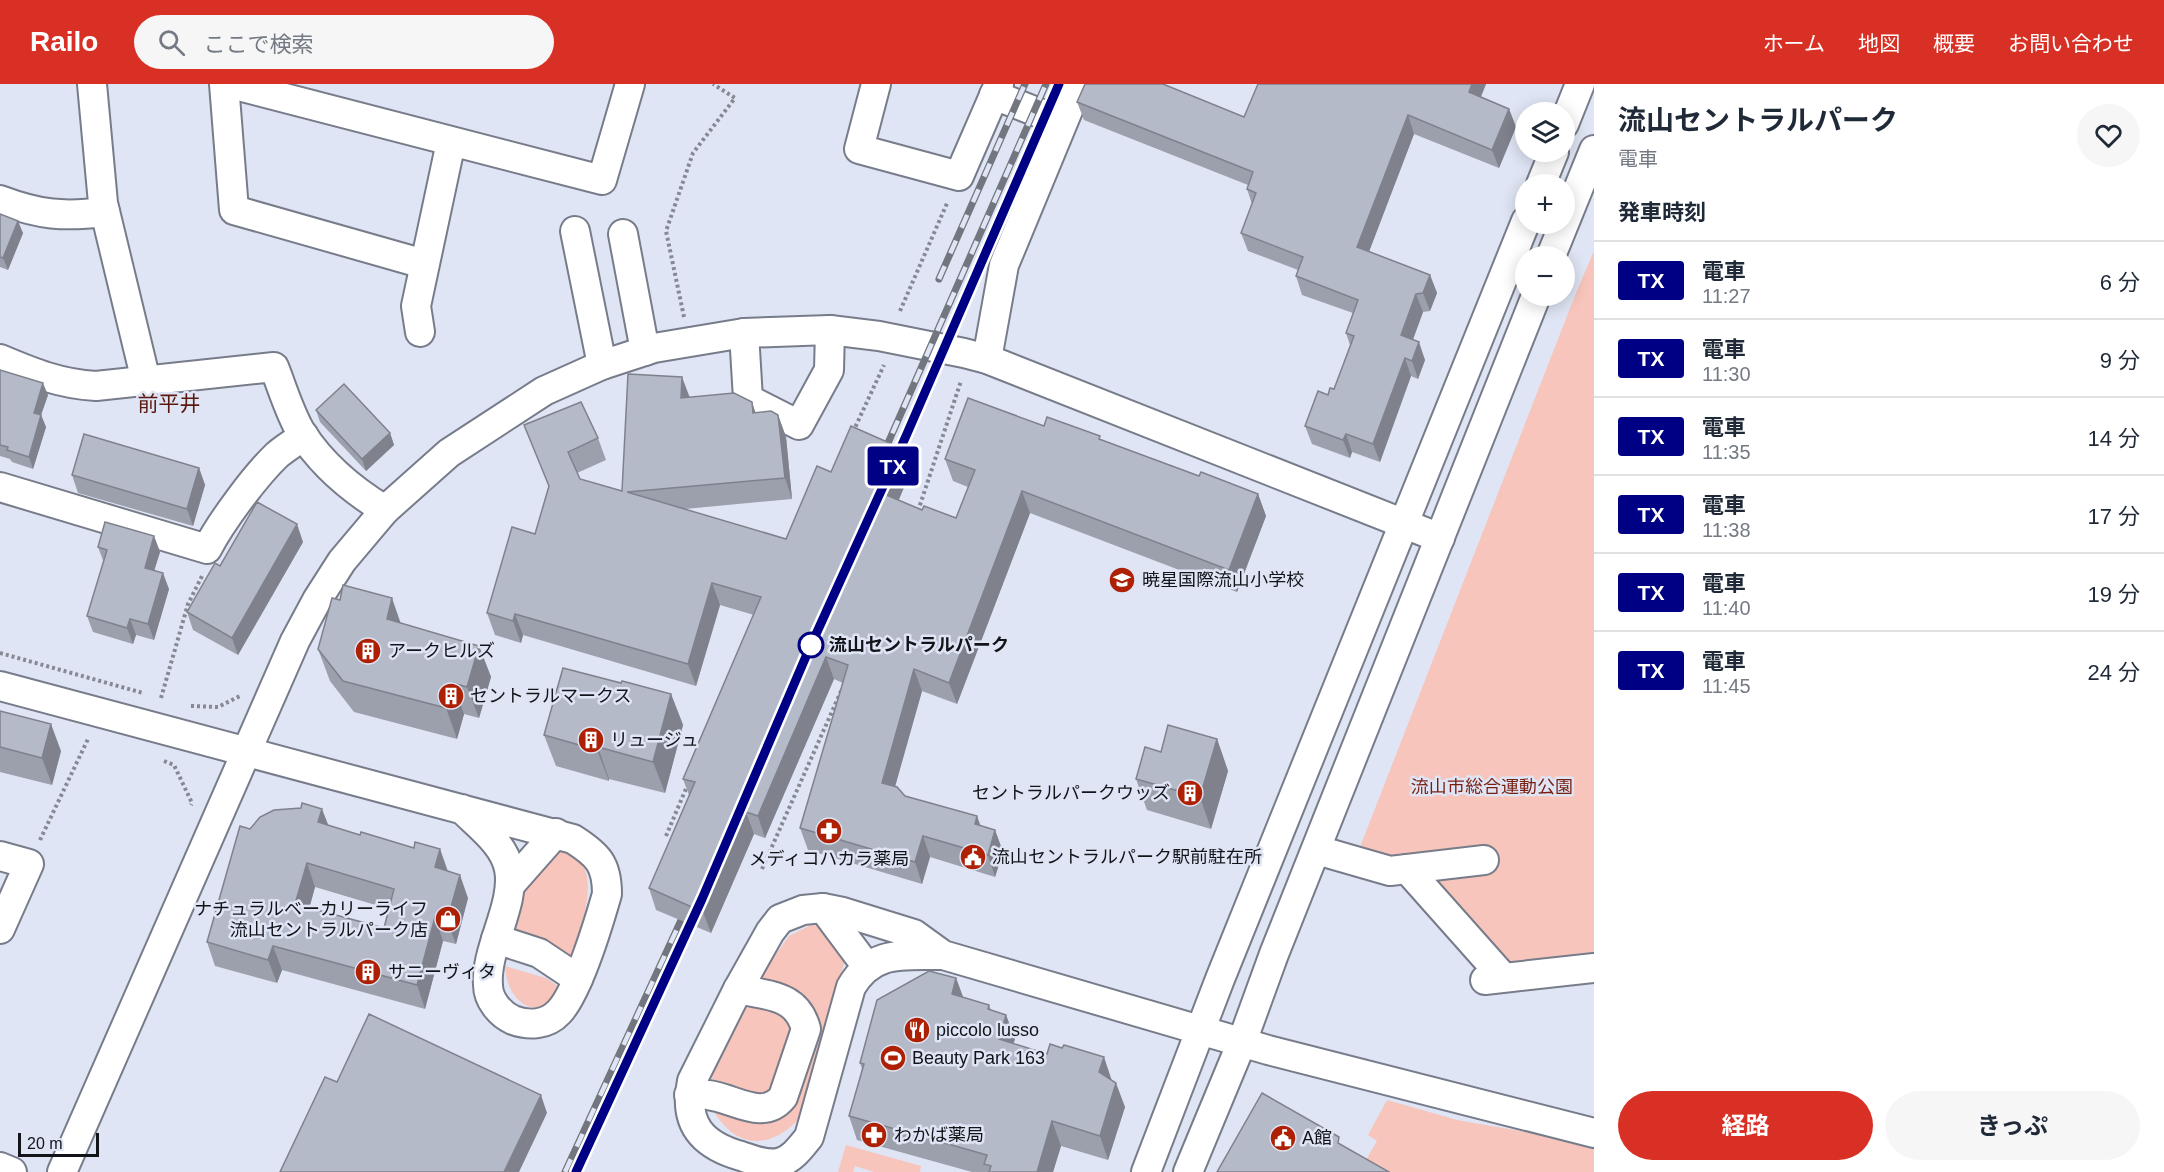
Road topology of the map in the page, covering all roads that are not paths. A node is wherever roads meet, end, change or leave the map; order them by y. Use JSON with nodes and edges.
{"nodes":[{"id":1,"x":92,"y":84,"type":"edge"},
{"id":2,"x":224,"y":84,"type":"edge"},
{"id":3,"x":231,"y":84,"type":"edge"},
{"id":4,"x":630,"y":84,"type":"edge"},
{"id":5,"x":876,"y":84,"type":"edge"},
{"id":6,"x":1079,"y":84,"type":"edge"},
{"id":7,"x":1580,"y":84,"type":"edge"},
{"id":8,"x":996,"y":89,"type":"edge"},
{"id":9,"x":1573,"y":102,"type":"edge"},
{"id":10,"x":1062,"y":122,"type":"junction"},
{"id":11,"x":451,"y":142,"type":"junction"},
{"id":12,"x":1594,"y":150,"type":"edge"},
{"id":13,"x":0,"y":200,"type":"edge"},
{"id":14,"x":105,"y":212,"type":"junction"},
{"id":15,"x":575,"y":231,"type":"dead end"},
{"id":16,"x":623,"y":234,"type":"dead end"},
{"id":17,"x":1521,"y":234,"type":"edge"},
{"id":18,"x":1555,"y":246,"type":"edge"},
{"id":19,"x":424,"y":264,"type":"junction"},
{"id":20,"x":1532,"y":306,"type":"edge"},
{"id":21,"x":830,"y":330,"type":"junction"},
{"id":22,"x":420,"y":332,"type":"dead end"},
{"id":23,"x":744,"y":333,"type":"junction"},
{"id":24,"x":645,"y":351,"type":"junction"},
{"id":25,"x":987,"y":359,"type":"junction"},
{"id":26,"x":0,"y":360,"type":"edge"},
{"id":27,"x":602,"y":365,"type":"junction"},
{"id":28,"x":146,"y":381,"type":"junction"},
{"id":29,"x":304,"y":436,"type":"junction"},
{"id":30,"x":0,"y":487,"type":"edge"},
{"id":31,"x":385,"y":510,"type":"junction"},
{"id":32,"x":1403,"y":523,"type":"junction"},
{"id":33,"x":1440,"y":538,"type":"junction"},
{"id":34,"x":0,"y":686,"type":"edge"},
{"id":35,"x":248,"y":752,"type":"junction"},
{"id":36,"x":462,"y":809,"type":"junction"},
{"id":37,"x":556,"y":833,"type":"junction"},
{"id":38,"x":1317,"y":850,"type":"junction"},
{"id":39,"x":0,"y":856,"type":"edge"},
{"id":40,"x":1484,"y":860,"type":"dead end"},
{"id":41,"x":1407,"y":869,"type":"junction"},
{"id":42,"x":511,"y":884,"type":"junction"},
{"id":43,"x":823,"y":908,"type":"junction"},
{"id":44,"x":0,"y":929,"type":"edge"},
{"id":45,"x":496,"y":939,"type":"junction"},
{"id":46,"x":943,"y":955,"type":"junction"},
{"id":47,"x":867,"y":967,"type":"junction"},
{"id":48,"x":1594,"y":968,"type":"edge"},
{"id":49,"x":578,"y":979,"type":"junction"},
{"id":50,"x":738,"y":989,"type":"junction"},
{"id":51,"x":1202,"y":1030,"type":"junction"},
{"id":52,"x":1242,"y":1042,"type":"junction"},
{"id":53,"x":689,"y":1095,"type":"junction"},
{"id":54,"x":1594,"y":1133,"type":"edge"},
{"id":55,"x":0,"y":1167,"type":"edge"},
{"id":56,"x":12,"y":1172,"type":"edge"},
{"id":57,"x":62,"y":1172,"type":"edge"},
{"id":58,"x":1146,"y":1172,"type":"edge"},
{"id":59,"x":1188,"y":1172,"type":"edge"}],
"edges":[{"from":1,"to":14,"type":"street"},
{"from":2,"to":19,"type":"street"},
{"from":3,"to":11,"type":"street"},
{"from":4,"to":11,"type":"street"},
{"from":5,"to":8,"type":"street"},
{"from":6,"to":10,"type":"street"},
{"from":7,"to":9,"type":"street"},
{"from":8,"to":10,"type":"street"},
{"from":10,"to":25,"type":"street"},
{"from":11,"to":19,"type":"street"},
{"from":12,"to":18,"type":"street"},
{"from":13,"to":14,"type":"street"},
{"from":14,"to":28,"type":"street"},
{"from":15,"to":27,"type":"street"},
{"from":16,"to":24,"type":"street"},
{"from":17,"to":32,"type":"street"},
{"from":19,"to":22,"type":"street"},
{"from":20,"to":33,"type":"street"},
{"from":21,"to":23,"type":"street"},
{"from":21,"to":23,"type":"street"},
{"from":21,"to":25,"type":"street"},
{"from":23,"to":24,"type":"street"},
{"from":24,"to":27,"type":"street"},
{"from":25,"to":32,"type":"street"},
{"from":26,"to":28,"type":"street"},
{"from":27,"to":31,"type":"street"},
{"from":28,"to":29,"type":"street"},
{"from":29,"to":30,"type":"street"},
{"from":29,"to":31,"type":"street"},
{"from":31,"to":35,"type":"street"},
{"from":32,"to":33,"type":"street"},
{"from":32,"to":51,"type":"street"},
{"from":33,"to":38,"type":"street"},
{"from":34,"to":35,"type":"street"},
{"from":35,"to":36,"type":"street"},
{"from":35,"to":57,"type":"street"},
{"from":36,"to":37,"type":"street"},
{"from":36,"to":42,"type":"street"},
{"from":37,"to":42,"type":"street"},
{"from":37,"to":49,"type":"street"},
{"from":38,"to":41,"type":"street"},
{"from":38,"to":52,"type":"street"},
{"from":39,"to":44,"type":"street"},
{"from":40,"to":41,"type":"street"},
{"from":41,"to":48,"type":"street"},
{"from":42,"to":45,"type":"street"},
{"from":43,"to":46,"type":"street"},
{"from":43,"to":47,"type":"street"},
{"from":43,"to":50,"type":"street"},
{"from":45,"to":49,"type":"street"},
{"from":45,"to":49,"type":"street"},
{"from":46,"to":47,"type":"street"},
{"from":46,"to":51,"type":"street"},
{"from":47,"to":53,"type":"street"},
{"from":50,"to":53,"type":"street"},
{"from":50,"to":53,"type":"street"},
{"from":51,"to":52,"type":"street"},
{"from":51,"to":58,"type":"street"},
{"from":52,"to":54,"type":"street"},
{"from":52,"to":59,"type":"street"},
{"from":55,"to":56,"type":"street"}]}
